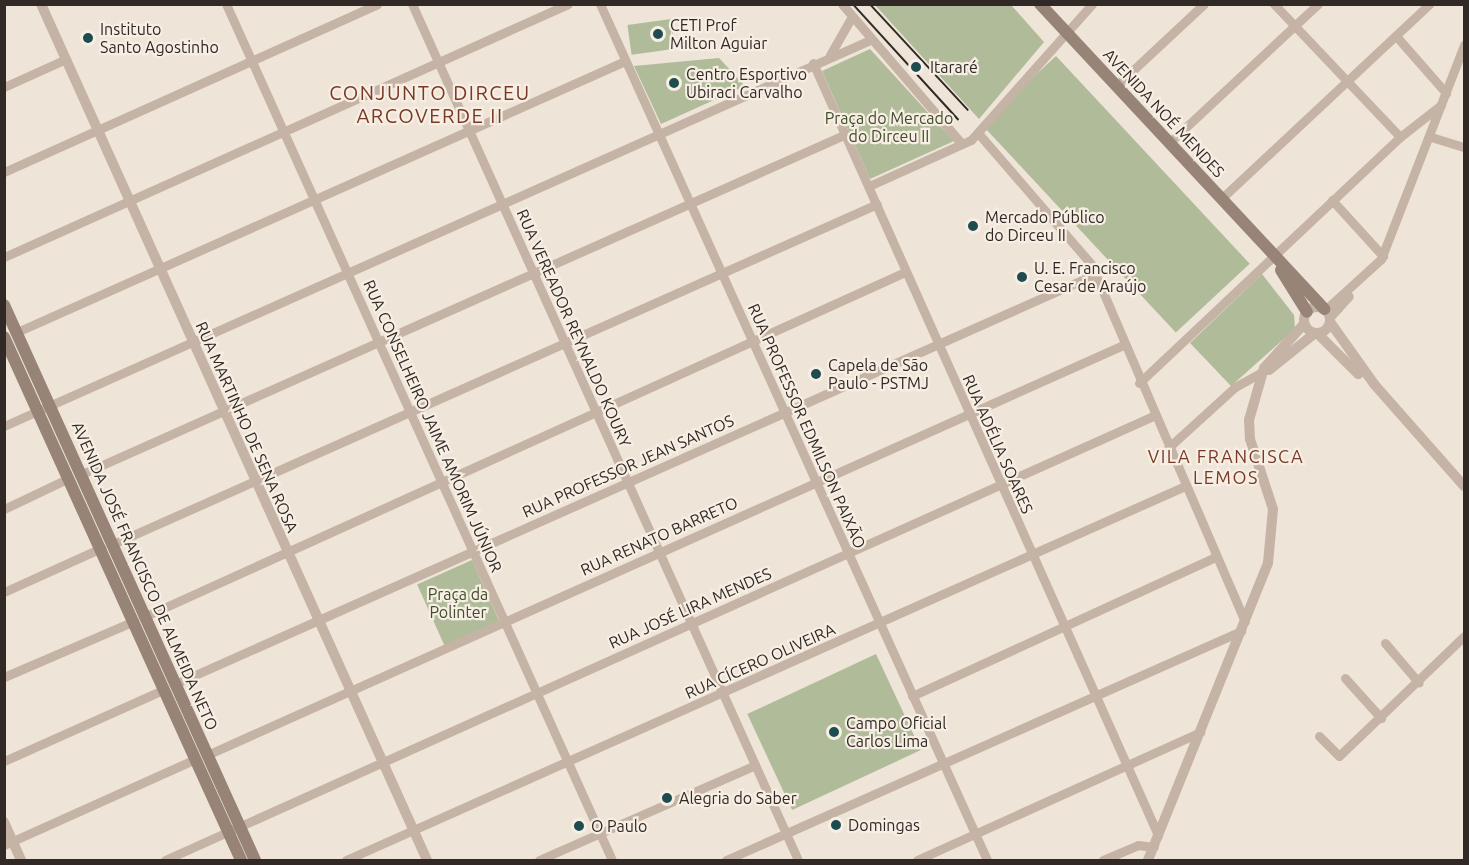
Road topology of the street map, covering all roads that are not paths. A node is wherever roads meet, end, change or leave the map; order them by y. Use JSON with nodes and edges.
{"nodes":[{"id":1,"x":41,"y":4,"type":"edge"},
{"id":2,"x":226,"y":4,"type":"edge"},
{"id":3,"x":377,"y":4,"type":"edge"},
{"id":4,"x":412,"y":4,"type":"edge"},
{"id":5,"x":568,"y":4,"type":"edge"},
{"id":6,"x":600,"y":4,"type":"edge"},
{"id":7,"x":842,"y":4,"type":"edge"},
{"id":8,"x":1040,"y":4,"type":"edge"},
{"id":9,"x":1092,"y":4,"type":"edge"},
{"id":10,"x":1204,"y":4,"type":"edge"},
{"id":11,"x":1274,"y":4,"type":"edge"},
{"id":12,"x":1318,"y":4,"type":"edge"},
{"id":13,"x":1429,"y":4,"type":"edge"},
{"id":14,"x":850,"y":20,"type":"junction"},
{"id":15,"x":1294,"y":26,"type":"junction"},
{"id":16,"x":1064,"y":32,"type":"junction"},
{"id":17,"x":1396,"y":36,"type":"junction"},
{"id":18,"x":868,"y":41,"type":"junction"},
{"id":19,"x":1464,"y":45,"type":"edge"},
{"id":20,"x":830,"y":55,"type":"junction"},
{"id":21,"x":66,"y":59,"type":"junction"},
{"id":22,"x":252,"y":61,"type":"junction"},
{"id":23,"x":625,"y":61,"type":"junction"},
{"id":24,"x":438,"y":63,"type":"junction"},
{"id":25,"x":813,"y":63,"type":"junction"},
{"id":26,"x":1460,"y":68,"type":"edge"},
{"id":27,"x":1347,"y":81,"type":"junction"},
{"id":28,"x":1116,"y":86,"type":"junction"},
{"id":29,"x":4,"y":87,"type":"edge"},
{"id":30,"x":1446,"y":93,"type":"junction"},
{"id":31,"x":1441,"y":105,"type":"junction"},
{"id":32,"x":98,"y":130,"type":"junction"},
{"id":33,"x":283,"y":131,"type":"junction"},
{"id":34,"x":469,"y":132,"type":"junction"},
{"id":35,"x":978,"y":133,"type":"junction"},
{"id":36,"x":658,"y":134,"type":"junction"},
{"id":37,"x":846,"y":134,"type":"junction"},
{"id":38,"x":1400,"y":137,"type":"junction"},
{"id":39,"x":1431,"y":137,"type":"junction"},
{"id":40,"x":1170,"y":142,"type":"junction"},
{"id":41,"x":962,"y":144,"type":"junction"},
{"id":42,"x":1464,"y":147,"type":"edge"},
{"id":43,"x":4,"y":172,"type":"edge"},
{"id":44,"x":869,"y":186,"type":"junction"},
{"id":45,"x":1222,"y":198,"type":"junction"},
{"id":46,"x":1332,"y":200,"type":"junction"},
{"id":47,"x":130,"y":201,"type":"junction"},
{"id":48,"x":315,"y":202,"type":"junction"},
{"id":49,"x":501,"y":202,"type":"junction"},
{"id":50,"x":690,"y":204,"type":"junction"},
{"id":51,"x":877,"y":204,"type":"junction"},
{"id":52,"x":1273,"y":255,"type":"junction"},
{"id":53,"x":1383,"y":256,"type":"junction"},
{"id":54,"x":4,"y":257,"type":"edge"},
{"id":55,"x":161,"y":270,"type":"junction"},
{"id":56,"x":346,"y":271,"type":"junction"},
{"id":57,"x":905,"y":272,"type":"junction"},
{"id":58,"x":533,"y":273,"type":"junction"},
{"id":59,"x":721,"y":273,"type":"junction"},
{"id":60,"x":1093,"y":275,"type":"junction"},
{"id":61,"x":4,"y":305,"type":"edge"},
{"id":62,"x":1327,"y":315,"type":"junction"},
{"id":63,"x":1305,"y":318,"type":"junction"},
{"id":64,"x":17,"y":332,"type":"junction"},
{"id":65,"x":1317,"y":334,"type":"junction"},
{"id":66,"x":5,"y":338,"type":"edge"},
{"id":67,"x":191,"y":340,"type":"junction"},
{"id":68,"x":378,"y":341,"type":"junction"},
{"id":69,"x":752,"y":342,"type":"junction"},
{"id":70,"x":565,"y":343,"type":"junction"},
{"id":71,"x":937,"y":344,"type":"junction"},
{"id":72,"x":1123,"y":345,"type":"junction"},
{"id":73,"x":1265,"y":372,"type":"junction"},
{"id":74,"x":1139,"y":383,"type":"junction"},
{"id":75,"x":1374,"y":384,"type":"junction"},
{"id":76,"x":44,"y":408,"type":"junction"},
{"id":77,"x":224,"y":411,"type":"junction"},
{"id":78,"x":410,"y":412,"type":"junction"},
{"id":79,"x":596,"y":413,"type":"junction"},
{"id":80,"x":784,"y":413,"type":"junction"},
{"id":81,"x":968,"y":414,"type":"junction"},
{"id":82,"x":1153,"y":416,"type":"junction"},
{"id":83,"x":4,"y":426,"type":"edge"},
{"id":84,"x":1168,"y":448,"type":"junction"},
{"id":85,"x":82,"y":474,"type":"junction"},
{"id":86,"x":69,"y":478,"type":"junction"},
{"id":87,"x":255,"y":481,"type":"junction"},
{"id":88,"x":441,"y":482,"type":"junction"},
{"id":89,"x":816,"y":482,"type":"junction"},
{"id":90,"x":627,"y":483,"type":"junction"},
{"id":91,"x":1000,"y":484,"type":"junction"},
{"id":92,"x":1185,"y":486,"type":"junction"},
{"id":93,"x":1464,"y":486,"type":"edge"},
{"id":94,"x":4,"y":509,"type":"edge"},
{"id":95,"x":107,"y":546,"type":"junction"},
{"id":96,"x":287,"y":551,"type":"junction"},
{"id":97,"x":473,"y":552,"type":"junction"},
{"id":98,"x":659,"y":552,"type":"junction"},
{"id":99,"x":848,"y":553,"type":"junction"},
{"id":100,"x":1032,"y":556,"type":"junction"},
{"id":101,"x":1216,"y":557,"type":"junction"},
{"id":102,"x":4,"y":592,"type":"edge"},
{"id":103,"x":146,"y":616,"type":"junction"},
{"id":104,"x":134,"y":621,"type":"junction"},
{"id":105,"x":318,"y":621,"type":"junction"},
{"id":106,"x":503,"y":622,"type":"junction"},
{"id":107,"x":691,"y":624,"type":"junction"},
{"id":108,"x":880,"y":624,"type":"junction"},
{"id":109,"x":1064,"y":626,"type":"junction"},
{"id":110,"x":1243,"y":626,"type":"junction"},
{"id":111,"x":1464,"y":636,"type":"edge"},
{"id":112,"x":1385,"y":643,"type":"dead end"},
{"id":113,"x":4,"y":677,"type":"edge"},
{"id":114,"x":1345,"y":678,"type":"dead end"},
{"id":115,"x":1419,"y":683,"type":"junction"},
{"id":116,"x":170,"y":687,"type":"junction"},
{"id":117,"x":349,"y":691,"type":"junction"},
{"id":118,"x":536,"y":694,"type":"junction"},
{"id":119,"x":723,"y":694,"type":"junction"},
{"id":120,"x":912,"y":696,"type":"junction"},
{"id":121,"x":1095,"y":696,"type":"junction"},
{"id":122,"x":1381,"y":717,"type":"junction"},
{"id":123,"x":1200,"y":732,"type":"junction"},
{"id":124,"x":1319,"y":736,"type":"dead end"},
{"id":125,"x":201,"y":757,"type":"junction"},
{"id":126,"x":568,"y":761,"type":"junction"},
{"id":127,"x":4,"y":762,"type":"edge"},
{"id":128,"x":381,"y":763,"type":"junction"},
{"id":129,"x":943,"y":764,"type":"junction"},
{"id":130,"x":755,"y":765,"type":"junction"},
{"id":131,"x":1127,"y":765,"type":"junction"},
{"id":132,"x":4,"y":822,"type":"edge"},
{"id":133,"x":234,"y":829,"type":"junction"},
{"id":134,"x":413,"y":830,"type":"junction"},
{"id":135,"x":599,"y":833,"type":"junction"},
{"id":136,"x":786,"y":834,"type":"junction"},
{"id":137,"x":975,"y":834,"type":"junction"},
{"id":138,"x":1158,"y":836,"type":"junction"},
{"id":139,"x":9,"y":843,"type":"edge"},
{"id":140,"x":1154,"y":847,"type":"junction"},
{"id":141,"x":21,"y":861,"type":"edge"},
{"id":142,"x":165,"y":861,"type":"edge"},
{"id":143,"x":241,"y":861,"type":"edge"},
{"id":144,"x":255,"y":861,"type":"edge"},
{"id":145,"x":346,"y":861,"type":"edge"},
{"id":146,"x":427,"y":861,"type":"edge"},
{"id":147,"x":539,"y":861,"type":"edge"},
{"id":148,"x":612,"y":861,"type":"edge"},
{"id":149,"x":726,"y":861,"type":"edge"},
{"id":150,"x":798,"y":861,"type":"edge"},
{"id":151,"x":917,"y":861,"type":"edge"},
{"id":152,"x":987,"y":861,"type":"edge"},
{"id":153,"x":1103,"y":861,"type":"edge"},
{"id":154,"x":1148,"y":861,"type":"edge"}],
"edges":[{"from":1,"to":21,"type":"street","name":"RUA MARTINHO DE SENA ROSA"},
{"from":2,"to":22,"type":"street","name":"RUA CONSELHEIRO JAIME AMORIM JÚNIOR"},
{"from":3,"to":22,"type":"street"},
{"from":4,"to":24,"type":"street","name":"RUA VEREADOR REYNALDO KOURY"},
{"from":5,"to":24,"type":"street"},
{"from":6,"to":23,"type":"street","name":"RUA PROFESSOR EDMILSON PAIXÃO"},
{"from":7,"to":14,"type":"street"},
{"from":8,"to":16,"type":"main road","name":"AVENIDA NOÉ MENDES"},
{"from":9,"to":16,"type":"street"},
{"from":10,"to":28,"type":"street"},
{"from":11,"to":15,"type":"street"},
{"from":12,"to":15,"type":"street"},
{"from":13,"to":17,"type":"street"},
{"from":14,"to":18,"type":"street"},
{"from":14,"to":20,"type":"street"},
{"from":15,"to":27,"type":"street"},
{"from":15,"to":40,"type":"street"},
{"from":16,"to":28,"type":"main road","name":"AVENIDA NOÉ MENDES"},
{"from":16,"to":35,"type":"street"},
{"from":17,"to":27,"type":"street"},
{"from":17,"to":30,"type":"street"},
{"from":18,"to":20,"type":"street"},
{"from":18,"to":41,"type":"street"},
{"from":19,"to":26,"type":"street"},
{"from":20,"to":25,"type":"street"},
{"from":21,"to":29,"type":"street"},
{"from":21,"to":32,"type":"street","name":"RUA MARTINHO DE SENA ROSA"},
{"from":22,"to":32,"type":"street"},
{"from":22,"to":33,"type":"street","name":"RUA CONSELHEIRO JAIME AMORIM JÚNIOR"},
{"from":23,"to":34,"type":"street"},
{"from":23,"to":36,"type":"street","name":"RUA PROFESSOR EDMILSON PAIXÃO"},
{"from":24,"to":33,"type":"street"},
{"from":24,"to":34,"type":"street","name":"RUA VEREADOR REYNALDO KOURY"},
{"from":25,"to":36,"type":"street"},
{"from":25,"to":37,"type":"street","name":"RUA ADÉLIA SOARES"},
{"from":26,"to":30,"type":"street"},
{"from":27,"to":38,"type":"street"},
{"from":27,"to":45,"type":"street"},
{"from":28,"to":40,"type":"main road","name":"AVENIDA NOÉ MENDES"},
{"from":30,"to":31,"type":"street"},
{"from":31,"to":38,"type":"street"},
{"from":31,"to":39,"type":"street"},
{"from":32,"to":43,"type":"street"},
{"from":32,"to":47,"type":"street","name":"RUA MARTINHO DE SENA ROSA"},
{"from":33,"to":47,"type":"street"},
{"from":33,"to":48,"type":"street","name":"RUA CONSELHEIRO JAIME AMORIM JÚNIOR"},
{"from":34,"to":48,"type":"street"},
{"from":34,"to":49,"type":"street","name":"RUA VEREADOR REYNALDO KOURY"},
{"from":35,"to":41,"type":"street"},
{"from":35,"to":60,"type":"street"},
{"from":36,"to":49,"type":"street"},
{"from":36,"to":50,"type":"street","name":"RUA PROFESSOR EDMILSON PAIXÃO"},
{"from":37,"to":44,"type":"street","name":"RUA ADÉLIA SOARES"},
{"from":37,"to":50,"type":"street"},
{"from":38,"to":46,"type":"street"},
{"from":39,"to":42,"type":"street"},
{"from":39,"to":53,"type":"street"},
{"from":40,"to":45,"type":"main road","name":"AVENIDA NOÉ MENDES"},
{"from":41,"to":44,"type":"street"},
{"from":44,"to":51,"type":"street","name":"RUA ADÉLIA SOARES"},
{"from":45,"to":52,"type":"main road","name":"AVENIDA NOÉ MENDES"},
{"from":46,"to":52,"type":"street"},
{"from":46,"to":53,"type":"street"},
{"from":47,"to":54,"type":"street"},
{"from":47,"to":55,"type":"street","name":"RUA MARTINHO DE SENA ROSA"},
{"from":48,"to":55,"type":"street"},
{"from":48,"to":56,"type":"street","name":"RUA CONSELHEIRO JAIME AMORIM JÚNIOR"},
{"from":49,"to":56,"type":"street"},
{"from":49,"to":58,"type":"street","name":"RUA VEREADOR REYNALDO KOURY"},
{"from":50,"to":58,"type":"street"},
{"from":50,"to":59,"type":"street","name":"RUA PROFESSOR EDMILSON PAIXÃO"},
{"from":51,"to":57,"type":"street","name":"RUA ADÉLIA SOARES"},
{"from":51,"to":59,"type":"street"},
{"from":52,"to":62,"type":"main road","name":"AVENIDA NOÉ MENDES"},
{"from":52,"to":63,"type":"main road","name":"AVENIDA NOÉ MENDES"},
{"from":52,"to":74,"type":"street"},
{"from":53,"to":62,"type":"street"},
{"from":55,"to":64,"type":"street"},
{"from":55,"to":67,"type":"street","name":"RUA MARTINHO DE SENA ROSA"},
{"from":56,"to":67,"type":"street"},
{"from":56,"to":68,"type":"street","name":"RUA CONSELHEIRO JAIME AMORIM JÚNIOR"},
{"from":57,"to":69,"type":"street"},
{"from":57,"to":71,"type":"street","name":"RUA ADÉLIA SOARES"},
{"from":58,"to":68,"type":"street"},
{"from":58,"to":70,"type":"street","name":"RUA VEREADOR REYNALDO KOURY"},
{"from":59,"to":69,"type":"street","name":"RUA PROFESSOR EDMILSON PAIXÃO"},
{"from":59,"to":70,"type":"street"},
{"from":60,"to":71,"type":"street","name":"RUA PROFESSOR JEAN SANTOS"},
{"from":60,"to":72,"type":"street"},
{"from":61,"to":64,"type":"main road","name":"AVENIDA JOSÉ FRANCISCO DE ALMEIDA NETO"},
{"from":62,"to":63,"type":"street"},
{"from":62,"to":65,"type":"street"},
{"from":62,"to":75,"type":"street","name":"AVENIDA NOÉ MENDES"},
{"from":63,"to":65,"type":"street","name":"AVENIDA NOÉ MENDES"},
{"from":63,"to":73,"type":"street"},
{"from":64,"to":76,"type":"main road","name":"AVENIDA JOSÉ FRANCISCO DE ALMEIDA NETO"},
{"from":65,"to":73,"type":"street"},
{"from":65,"to":75,"type":"street","name":"AVENIDA NOÉ MENDES"},
{"from":66,"to":76,"type":"main road","name":"AVENIDA JOSÉ FRANCISCO DE ALMEIDA NETO"},
{"from":67,"to":76,"type":"street"},
{"from":67,"to":77,"type":"street","name":"RUA MARTINHO DE SENA ROSA"},
{"from":68,"to":77,"type":"street"},
{"from":68,"to":78,"type":"street","name":"RUA CONSELHEIRO JAIME AMORIM JÚNIOR"},
{"from":69,"to":79,"type":"street"},
{"from":69,"to":80,"type":"street","name":"RUA PROFESSOR EDMILSON PAIXÃO"},
{"from":70,"to":78,"type":"street"},
{"from":70,"to":79,"type":"street","name":"RUA VEREADOR REYNALDO KOURY"},
{"from":71,"to":80,"type":"street","name":"RUA PROFESSOR JEAN SANTOS"},
{"from":71,"to":81,"type":"street","name":"RUA ADÉLIA SOARES"},
{"from":72,"to":74,"type":"street"},
{"from":72,"to":81,"type":"street","name":"RUA RENATO BARRETO"},
{"from":73,"to":84,"type":"street"},
{"from":73,"to":110,"type":"street"},
{"from":74,"to":82,"type":"street"},
{"from":75,"to":93,"type":"street","name":"AVENIDA NOÉ MENDES"},
{"from":76,"to":83,"type":"street"},
{"from":76,"to":85,"type":"main road","name":"AVENIDA JOSÉ FRANCISCO DE ALMEIDA NETO"},
{"from":76,"to":86,"type":"main road","name":"AVENIDA JOSÉ FRANCISCO DE ALMEIDA NETO"},
{"from":77,"to":85,"type":"street"},
{"from":77,"to":87,"type":"street","name":"RUA MARTINHO DE SENA ROSA"},
{"from":78,"to":87,"type":"street"},
{"from":78,"to":88,"type":"street","name":"RUA CONSELHEIRO JAIME AMORIM JÚNIOR"},
{"from":79,"to":88,"type":"street"},
{"from":79,"to":90,"type":"street","name":"RUA VEREADOR REYNALDO KOURY"},
{"from":80,"to":89,"type":"street","name":"RUA PROFESSOR EDMILSON PAIXÃO"},
{"from":80,"to":90,"type":"street","name":"RUA PROFESSOR JEAN SANTOS"},
{"from":81,"to":89,"type":"street","name":"RUA RENATO BARRETO"},
{"from":81,"to":91,"type":"street","name":"RUA ADÉLIA SOARES"},
{"from":82,"to":84,"type":"street"},
{"from":82,"to":91,"type":"street","name":"RUA JOSÉ LIRA MENDES"},
{"from":84,"to":92,"type":"street"},
{"from":85,"to":95,"type":"main road","name":"AVENIDA JOSÉ FRANCISCO DE ALMEIDA NETO"},
{"from":86,"to":94,"type":"street"},
{"from":86,"to":95,"type":"main road","name":"AVENIDA JOSÉ FRANCISCO DE ALMEIDA NETO"},
{"from":87,"to":95,"type":"street"},
{"from":87,"to":96,"type":"street","name":"RUA MARTINHO DE SENA ROSA"},
{"from":88,"to":96,"type":"street"},
{"from":88,"to":97,"type":"street","name":"RUA CONSELHEIRO JAIME AMORIM JÚNIOR"},
{"from":89,"to":98,"type":"street","name":"RUA RENATO BARRETO"},
{"from":89,"to":99,"type":"street","name":"RUA PROFESSOR EDMILSON PAIXÃO"},
{"from":90,"to":97,"type":"street","name":"RUA PROFESSOR JEAN SANTOS"},
{"from":90,"to":98,"type":"street","name":"RUA VEREADOR REYNALDO KOURY"},
{"from":91,"to":99,"type":"street","name":"RUA JOSÉ LIRA MENDES"},
{"from":91,"to":100,"type":"street","name":"RUA ADÉLIA SOARES"},
{"from":92,"to":100,"type":"street","name":"RUA CÍCERO OLIVEIRA"},
{"from":92,"to":101,"type":"street"},
{"from":95,"to":102,"type":"street"},
{"from":95,"to":103,"type":"main road","name":"AVENIDA JOSÉ FRANCISCO DE ALMEIDA NETO"},
{"from":95,"to":104,"type":"main road","name":"AVENIDA JOSÉ FRANCISCO DE ALMEIDA NETO"},
{"from":96,"to":103,"type":"street"},
{"from":96,"to":105,"type":"street","name":"RUA MARTINHO DE SENA ROSA"},
{"from":97,"to":105,"type":"street","name":"RUA PROFESSOR JEAN SANTOS"},
{"from":97,"to":106,"type":"street","name":"RUA CONSELHEIRO JAIME AMORIM JÚNIOR"},
{"from":98,"to":106,"type":"street","name":"RUA RENATO BARRETO"},
{"from":98,"to":107,"type":"street","name":"RUA VEREADOR REYNALDO KOURY"},
{"from":99,"to":107,"type":"street","name":"RUA JOSÉ LIRA MENDES"},
{"from":99,"to":108,"type":"street","name":"RUA PROFESSOR EDMILSON PAIXÃO"},
{"from":100,"to":108,"type":"street","name":"RUA CÍCERO OLIVEIRA"},
{"from":100,"to":109,"type":"street","name":"RUA ADÉLIA SOARES"},
{"from":101,"to":109,"type":"street"},
{"from":101,"to":110,"type":"street"},
{"from":103,"to":116,"type":"main road","name":"AVENIDA JOSÉ FRANCISCO DE ALMEIDA NETO"},
{"from":104,"to":113,"type":"street"},
{"from":104,"to":116,"type":"main road","name":"AVENIDA JOSÉ FRANCISCO DE ALMEIDA NETO"},
{"from":105,"to":116,"type":"street","name":"RUA PROFESSOR JEAN SANTOS"},
{"from":105,"to":117,"type":"street","name":"RUA MARTINHO DE SENA ROSA"},
{"from":106,"to":117,"type":"street","name":"RUA RENATO BARRETO"},
{"from":106,"to":118,"type":"street","name":"RUA CONSELHEIRO JAIME AMORIM JÚNIOR"},
{"from":107,"to":118,"type":"street","name":"RUA JOSÉ LIRA MENDES"},
{"from":107,"to":119,"type":"street","name":"RUA VEREADOR REYNALDO KOURY"},
{"from":108,"to":119,"type":"street","name":"RUA CÍCERO OLIVEIRA"},
{"from":108,"to":120,"type":"street","name":"RUA PROFESSOR EDMILSON PAIXÃO"},
{"from":109,"to":120,"type":"street"},
{"from":109,"to":121,"type":"street","name":"RUA ADÉLIA SOARES"},
{"from":110,"to":121,"type":"street"},
{"from":110,"to":123,"type":"street"},
{"from":111,"to":115,"type":"street"},
{"from":112,"to":115,"type":"street"},
{"from":114,"to":122,"type":"street"},
{"from":115,"to":122,"type":"street"},
{"from":116,"to":125,"type":"main road","name":"AVENIDA JOSÉ FRANCISCO DE ALMEIDA NETO"},
{"from":116,"to":127,"type":"street","name":"RUA PROFESSOR JEAN SANTOS"},
{"from":117,"to":125,"type":"street","name":"RUA RENATO BARRETO"},
{"from":117,"to":128,"type":"street","name":"RUA MARTINHO DE SENA ROSA"},
{"from":118,"to":126,"type":"street","name":"RUA CONSELHEIRO JAIME AMORIM JÚNIOR"},
{"from":118,"to":128,"type":"street","name":"RUA JOSÉ LIRA MENDES"},
{"from":119,"to":126,"type":"street","name":"RUA CÍCERO OLIVEIRA"},
{"from":119,"to":130,"type":"street","name":"RUA VEREADOR REYNALDO KOURY"},
{"from":120,"to":129,"type":"street","name":"RUA PROFESSOR EDMILSON PAIXÃO"},
{"from":121,"to":129,"type":"street"},
{"from":121,"to":131,"type":"street","name":"RUA ADÉLIA SOARES"},
{"from":122,"to":124,"type":"street"},
{"from":123,"to":131,"type":"street"},
{"from":123,"to":138,"type":"street"},
{"from":125,"to":133,"type":"main road","name":"AVENIDA JOSÉ FRANCISCO DE ALMEIDA NETO"},
{"from":125,"to":139,"type":"street","name":"RUA RENATO BARRETO"},
{"from":126,"to":134,"type":"street","name":"RUA CÍCERO OLIVEIRA"},
{"from":126,"to":135,"type":"street","name":"RUA CONSELHEIRO JAIME AMORIM JÚNIOR"},
{"from":128,"to":133,"type":"street","name":"RUA JOSÉ LIRA MENDES"},
{"from":128,"to":134,"type":"street","name":"RUA MARTINHO DE SENA ROSA"},
{"from":129,"to":136,"type":"street"},
{"from":129,"to":137,"type":"street","name":"RUA PROFESSOR EDMILSON PAIXÃO"},
{"from":130,"to":135,"type":"street"},
{"from":130,"to":136,"type":"street","name":"RUA VEREADOR REYNALDO KOURY"},
{"from":131,"to":137,"type":"street"},
{"from":131,"to":138,"type":"street","name":"RUA ADÉLIA SOARES"},
{"from":132,"to":139,"type":"street"},
{"from":133,"to":142,"type":"street","name":"RUA JOSÉ LIRA MENDES"},
{"from":133,"to":143,"type":"main road","name":"AVENIDA JOSÉ FRANCISCO DE ALMEIDA NETO"},
{"from":133,"to":144,"type":"main road","name":"AVENIDA JOSÉ FRANCISCO DE ALMEIDA NETO"},
{"from":134,"to":145,"type":"street","name":"RUA CÍCERO OLIVEIRA"},
{"from":134,"to":146,"type":"street","name":"RUA MARTINHO DE SENA ROSA"},
{"from":135,"to":147,"type":"street"},
{"from":135,"to":148,"type":"street","name":"RUA CONSELHEIRO JAIME AMORIM JÚNIOR"},
{"from":136,"to":149,"type":"street"},
{"from":136,"to":150,"type":"street","name":"RUA VEREADOR REYNALDO KOURY"},
{"from":137,"to":151,"type":"street"},
{"from":137,"to":152,"type":"street","name":"RUA PROFESSOR EDMILSON PAIXÃO"},
{"from":138,"to":140,"type":"street"},
{"from":139,"to":141,"type":"street"},
{"from":140,"to":153,"type":"street"},
{"from":140,"to":154,"type":"street"}]}
